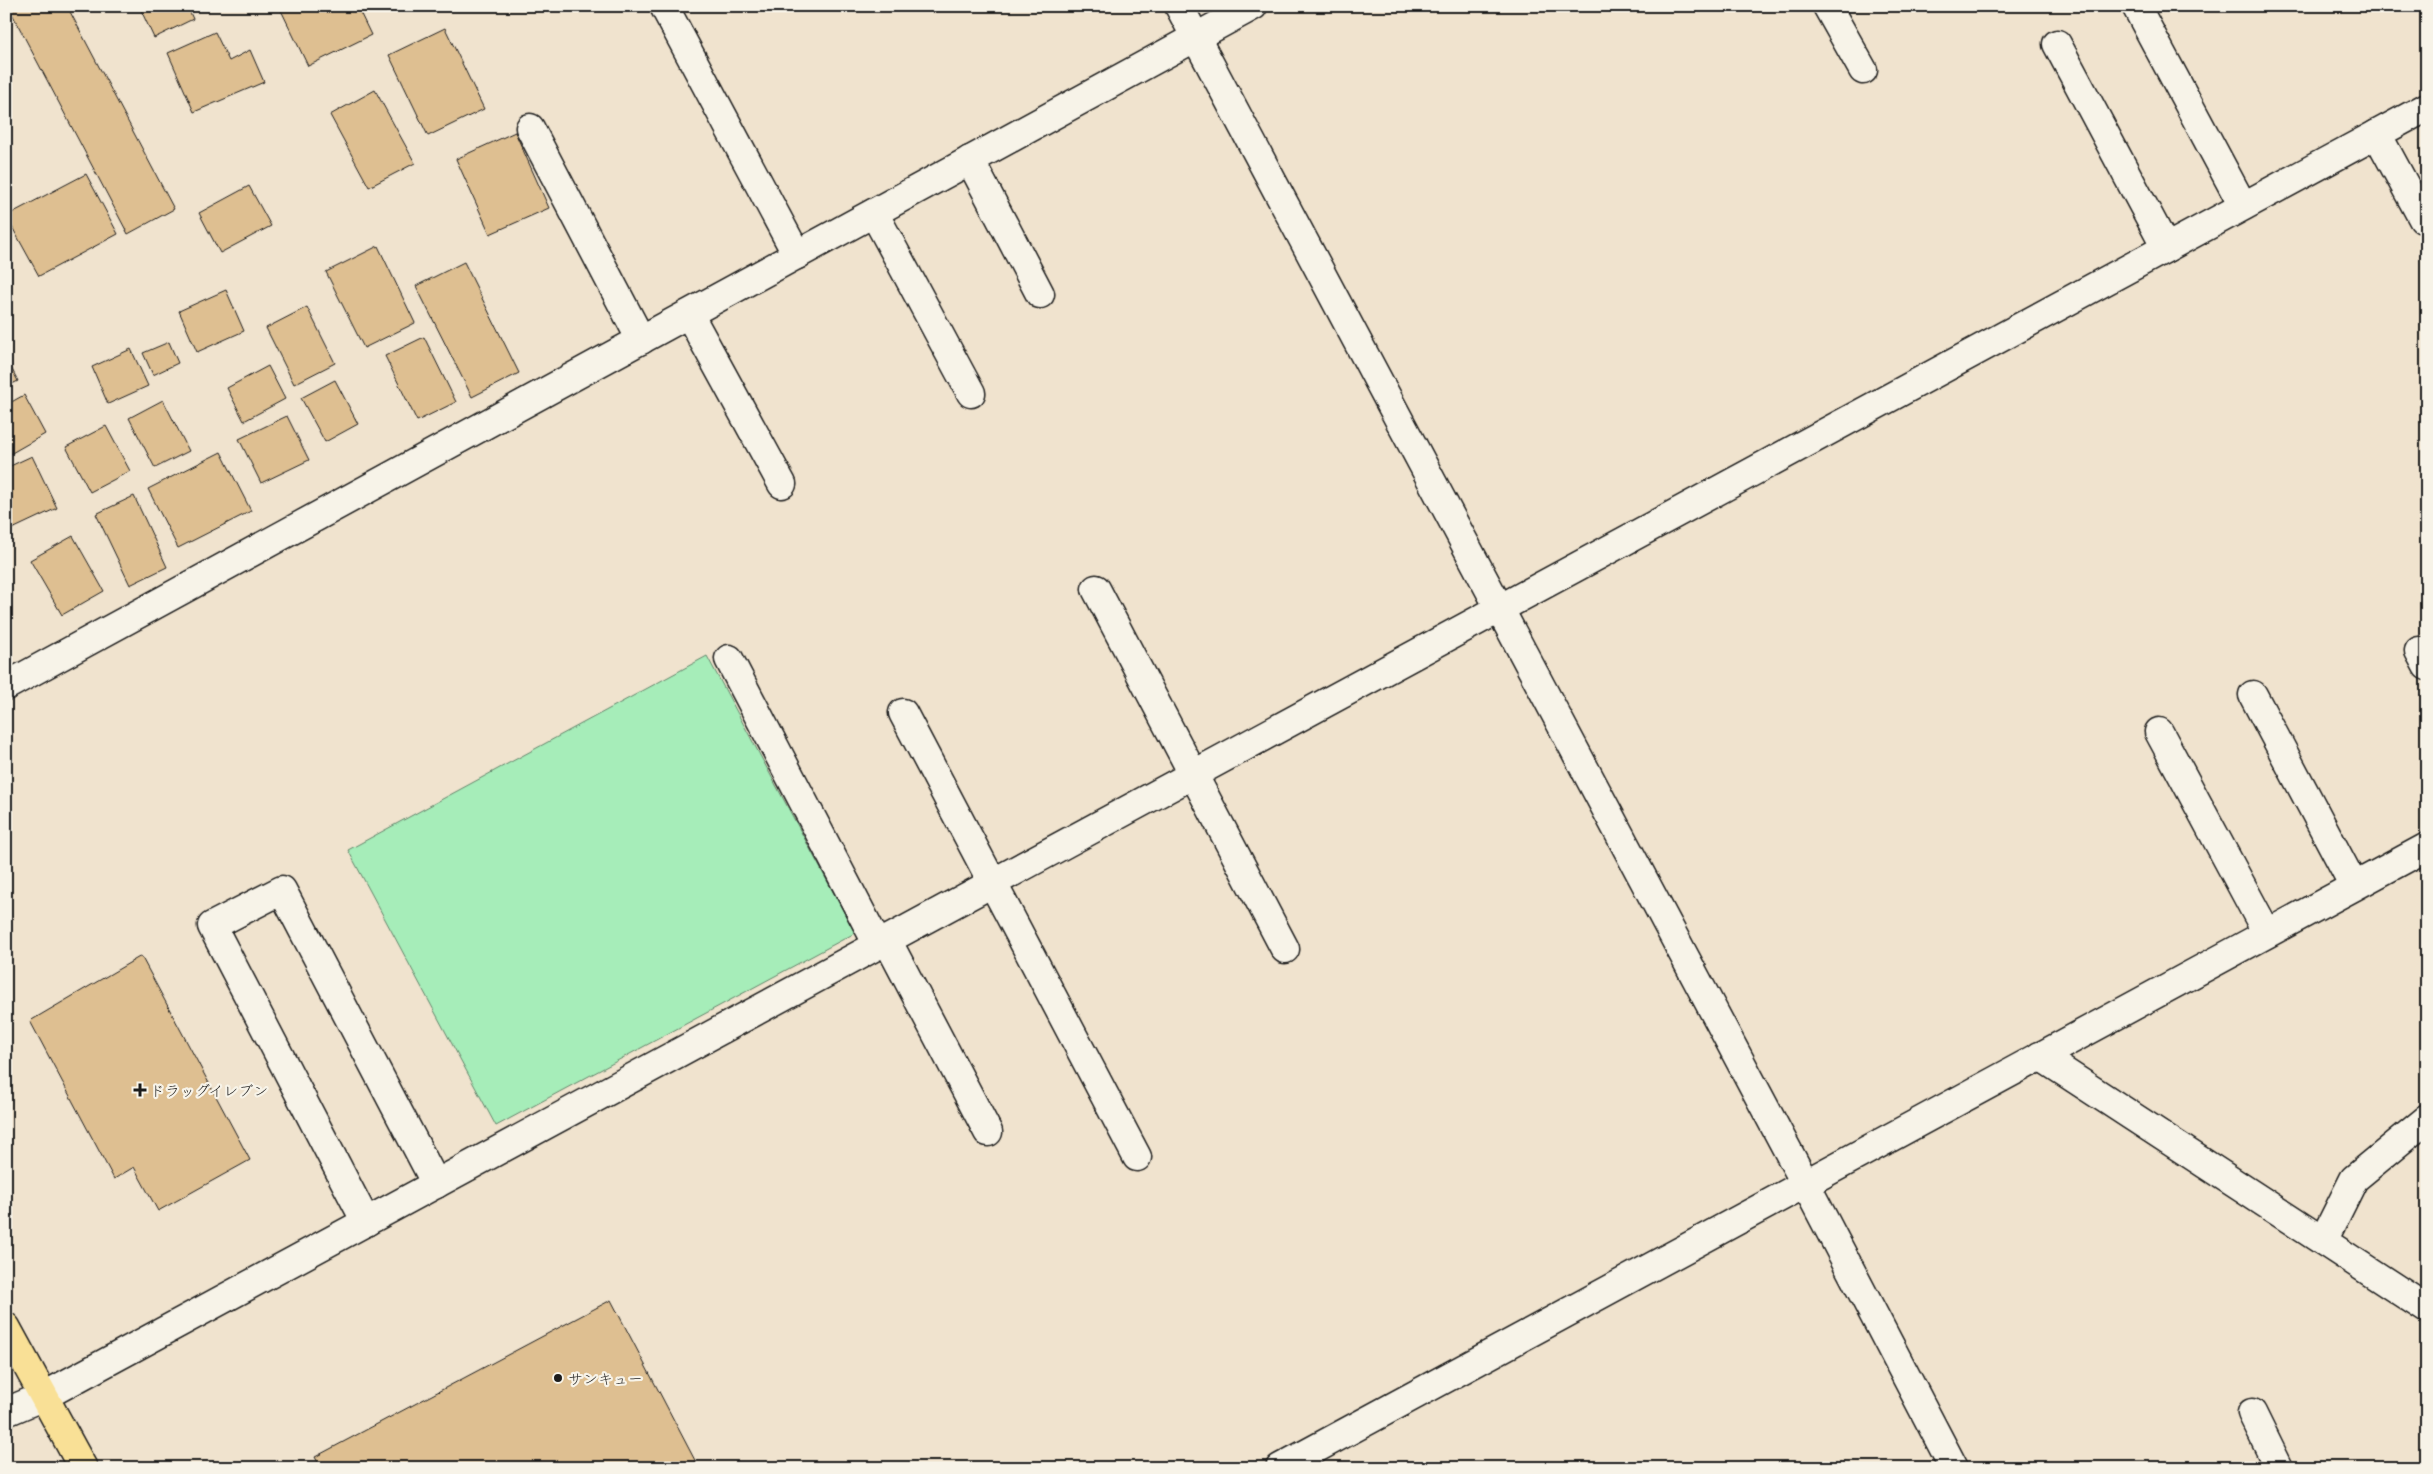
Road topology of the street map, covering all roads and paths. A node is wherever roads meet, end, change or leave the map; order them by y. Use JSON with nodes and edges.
{"nodes":[{"id":1,"x":1179,"y":6,"type":"edge"},
{"id":2,"x":1253,"y":6,"type":"edge"},
{"id":3,"x":1827,"y":6,"type":"edge"},
{"id":4,"x":2136,"y":6,"type":"edge"},
{"id":5,"x":665,"y":8,"type":"dead end"},
{"id":6,"x":1196,"y":37,"type":"junction"},
{"id":7,"x":2057,"y":44,"type":"dead end"},
{"id":8,"x":1863,"y":70,"type":"dead end"},
{"id":9,"x":2427,"y":107,"type":"edge"},
{"id":10,"x":530,"y":128,"type":"dead end"},
{"id":11,"x":2377,"y":134,"type":"junction"},
{"id":12,"x":970,"y":160,"type":"junction"},
{"id":13,"x":2243,"y":206,"type":"junction"},
{"id":14,"x":874,"y":213,"type":"junction"},
{"id":15,"x":2423,"y":219,"type":"dead end"},
{"id":16,"x":2166,"y":248,"type":"junction"},
{"id":17,"x":797,"y":255,"type":"junction"},
{"id":18,"x":1040,"y":294,"type":"dead end"},
{"id":19,"x":689,"y":314,"type":"junction"},
{"id":20,"x":641,"y":340,"type":"junction"},
{"id":21,"x":971,"y":393,"type":"dead end"},
{"id":22,"x":782,"y":484,"type":"dead end"},
{"id":23,"x":1096,"y":589,"type":"dead end"},
{"id":24,"x":1500,"y":609,"type":"junction"},
{"id":25,"x":729,"y":660,"type":"dead end"},
{"id":26,"x":6,"y":686,"type":"edge"},
{"id":27,"x":2252,"y":696,"type":"dead end"},
{"id":28,"x":904,"y":713,"type":"dead end"},
{"id":29,"x":2159,"y":732,"type":"dead end"},
{"id":30,"x":1194,"y":775,"type":"junction"},
{"id":31,"x":2427,"y":846,"type":"edge"},
{"id":32,"x":992,"y":883,"type":"junction"},
{"id":33,"x":2354,"y":886,"type":"junction"},
{"id":34,"x":2267,"y":933,"type":"junction"},
{"id":35,"x":883,"y":943,"type":"junction"},
{"id":36,"x":1285,"y":949,"type":"dead end"},
{"id":37,"x":2040,"y":1056,"type":"junction"},
{"id":38,"x":2427,"y":1119,"type":"edge"},
{"id":39,"x":988,"y":1132,"type":"dead end"},
{"id":40,"x":1137,"y":1157,"type":"dead end"},
{"id":41,"x":1805,"y":1183,"type":"junction"},
{"id":42,"x":436,"y":1184,"type":"junction"},
{"id":43,"x":366,"y":1222,"type":"junction"},
{"id":44,"x":2323,"y":1241,"type":"junction"},
{"id":45,"x":2427,"y":1310,"type":"edge"},
{"id":46,"x":6,"y":1327,"type":"edge"},
{"id":47,"x":44,"y":1396,"type":"junction"},
{"id":48,"x":6,"y":1412,"type":"edge"},
{"id":49,"x":2252,"y":1413,"type":"dead end"},
{"id":50,"x":83,"y":1468,"type":"edge"},
{"id":51,"x":1280,"y":1468,"type":"edge"},
{"id":52,"x":1954,"y":1468,"type":"edge"},
{"id":53,"x":2279,"y":1468,"type":"edge"}],
"edges":[{"from":1,"to":6,"type":"street"},
{"from":2,"to":6,"type":"street"},
{"from":3,"to":8,"type":"street"},
{"from":4,"to":13,"type":"street"},
{"from":5,"to":17,"type":"street"},
{"from":6,"to":12,"type":"street"},
{"from":6,"to":24,"type":"street"},
{"from":7,"to":16,"type":"street"},
{"from":9,"to":11,"type":"street"},
{"from":10,"to":20,"type":"street"},
{"from":11,"to":13,"type":"street"},
{"from":11,"to":15,"type":"street"},
{"from":12,"to":14,"type":"street"},
{"from":12,"to":18,"type":"street"},
{"from":13,"to":16,"type":"street"},
{"from":14,"to":17,"type":"street"},
{"from":14,"to":21,"type":"street"},
{"from":16,"to":24,"type":"street"},
{"from":17,"to":19,"type":"street"},
{"from":19,"to":20,"type":"street"},
{"from":19,"to":22,"type":"street"},
{"from":20,"to":26,"type":"street"},
{"from":23,"to":30,"type":"street"},
{"from":24,"to":30,"type":"street"},
{"from":24,"to":41,"type":"street"},
{"from":25,"to":35,"type":"street"},
{"from":27,"to":33,"type":"street"},
{"from":28,"to":32,"type":"street"},
{"from":29,"to":34,"type":"street"},
{"from":30,"to":32,"type":"street"},
{"from":30,"to":36,"type":"street"},
{"from":31,"to":33,"type":"street"},
{"from":32,"to":35,"type":"street"},
{"from":32,"to":40,"type":"street"},
{"from":33,"to":34,"type":"street"},
{"from":34,"to":37,"type":"street"},
{"from":35,"to":39,"type":"street"},
{"from":35,"to":42,"type":"street"},
{"from":37,"to":41,"type":"street"},
{"from":37,"to":44,"type":"street"},
{"from":38,"to":44,"type":"street"},
{"from":41,"to":51,"type":"street"},
{"from":41,"to":52,"type":"street"},
{"from":42,"to":43,"type":"street"},
{"from":42,"to":43,"type":"street"},
{"from":43,"to":47,"type":"street"},
{"from":44,"to":45,"type":"street"},
{"from":46,"to":47,"type":"main road"},
{"from":47,"to":48,"type":"street"},
{"from":47,"to":50,"type":"main road"},
{"from":49,"to":53,"type":"street"}]}
